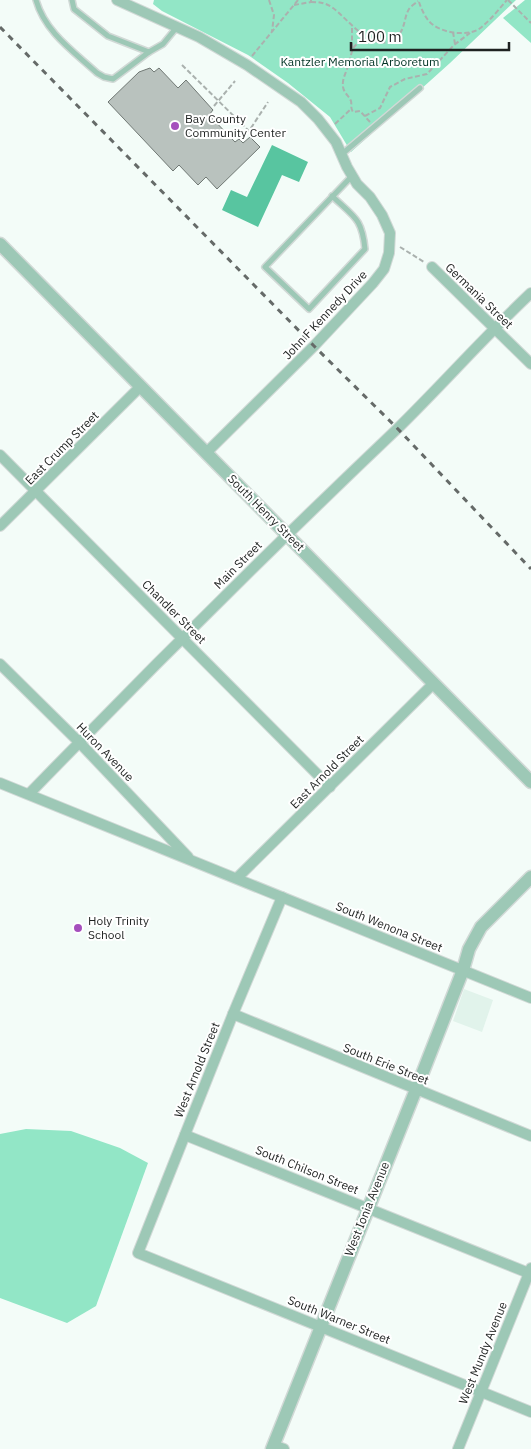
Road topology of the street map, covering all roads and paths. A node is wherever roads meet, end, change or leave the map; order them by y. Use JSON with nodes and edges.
{"nodes":[{"id":1,"x":36,"y":0,"type":"edge"},
{"id":2,"x":72,"y":0,"type":"edge"},
{"id":3,"x":117,"y":0,"type":"edge"},
{"id":4,"x":269,"y":0,"type":"edge"},
{"id":5,"x":298,"y":0,"type":"edge"},
{"id":6,"x":508,"y":0,"type":"edge"},
{"id":7,"x":311,"y":1,"type":"edge"},
{"id":8,"x":418,"y":1,"type":"edge"},
{"id":9,"x":294,"y":5,"type":"junction"},
{"id":10,"x":531,"y":23,"type":"edge"},
{"id":11,"x":178,"y":27,"type":"junction"},
{"id":12,"x":352,"y":28,"type":"junction"},
{"id":13,"x":272,"y":32,"type":"junction"},
{"id":14,"x":453,"y":32,"type":"junction"},
{"id":15,"x":470,"y":33,"type":"junction"},
{"id":16,"x":374,"y":40,"type":"junction"},
{"id":17,"x":455,"y":44,"type":"junction"},
{"id":18,"x":352,"y":48,"type":"junction"},
{"id":19,"x":149,"y":52,"type":"junction"},
{"id":20,"x":252,"y":56,"type":"dead end"},
{"id":21,"x":182,"y":66,"type":"dead end"},
{"id":22,"x":235,"y":81,"type":"dead end"},
{"id":23,"x":420,"y":88,"type":"dead end"},
{"id":24,"x":219,"y":101,"type":"junction"},
{"id":25,"x":268,"y":102,"type":"dead end"},
{"id":26,"x":214,"y":106,"type":"dead end"},
{"id":27,"x":351,"y":109,"type":"junction"},
{"id":28,"x":365,"y":116,"type":"junction"},
{"id":29,"x":374,"y":127,"type":"junction"},
{"id":30,"x":327,"y":131,"type":"junction"},
{"id":31,"x":341,"y":154,"type":"junction"},
{"id":32,"x":352,"y":175,"type":"junction"},
{"id":33,"x":332,"y":196,"type":"junction"},
{"id":34,"x":389,"y":243,"type":"junction"},
{"id":35,"x":0,"y":244,"type":"edge"},
{"id":36,"x":432,"y":267,"type":"joint"},
{"id":37,"x":531,"y":293,"type":"edge"},
{"id":38,"x":495,"y":328,"type":"junction"},
{"id":39,"x":531,"y":364,"type":"edge"},
{"id":40,"x":140,"y":387,"type":"junction"},
{"id":41,"x":206,"y":453,"type":"junction"},
{"id":42,"x":0,"y":455,"type":"edge"},
{"id":43,"x":36,"y":491,"type":"junction"},
{"id":44,"x":0,"y":526,"type":"edge"},
{"id":45,"x":287,"y":534,"type":"junction"},
{"id":46,"x":182,"y":638,"type":"junction"},
{"id":47,"x":0,"y":664,"type":"edge"},
{"id":48,"x":434,"y":683,"type":"junction"},
{"id":49,"x":79,"y":742,"type":"junction"},
{"id":50,"x":531,"y":782,"type":"edge"},
{"id":51,"x":0,"y":783,"type":"edge"},
{"id":52,"x":330,"y":787,"type":"junction"},
{"id":53,"x":29,"y":794,"type":"junction"},
{"id":54,"x":190,"y":860,"type":"junction"},
{"id":55,"x":531,"y":877,"type":"edge"},
{"id":56,"x":237,"y":878,"type":"junction"},
{"id":57,"x":282,"y":896,"type":"junction"},
{"id":58,"x":463,"y":970,"type":"junction"},
{"id":59,"x":531,"y":998,"type":"edge"},
{"id":60,"x":233,"y":1014,"type":"junction"},
{"id":61,"x":415,"y":1090,"type":"junction"},
{"id":62,"x":185,"y":1135,"type":"junction"},
{"id":63,"x":531,"y":1136,"type":"edge"},
{"id":64,"x":367,"y":1207,"type":"junction"},
{"id":65,"x":138,"y":1253,"type":"joint"},
{"id":66,"x":530,"y":1271,"type":"edge"},
{"id":67,"x":320,"y":1326,"type":"junction"},
{"id":68,"x":481,"y":1392,"type":"junction"},
{"id":69,"x":531,"y":1412,"type":"edge"},
{"id":70,"x":276,"y":1448,"type":"edge"},
{"id":71,"x":458,"y":1449,"type":"edge"}],
"edges":[{"from":1,"to":19,"type":"lane"},
{"from":2,"to":19,"type":"lane"},
{"from":3,"to":11,"type":"street","name":"John F Kennedy Drive"},
{"from":4,"to":13,"type":"path"},
{"from":5,"to":9,"type":"path"},
{"from":6,"to":10,"type":"path"},
{"from":6,"to":15,"type":"path"},
{"from":7,"to":9,"type":"path"},
{"from":7,"to":12,"type":"path"},
{"from":8,"to":14,"type":"path"},
{"from":8,"to":16,"type":"path"},
{"from":9,"to":13,"type":"path"},
{"from":11,"to":19,"type":"lane"},
{"from":11,"to":30,"type":"street","name":"John F Kennedy Drive"},
{"from":12,"to":16,"type":"path"},
{"from":12,"to":18,"type":"path"},
{"from":13,"to":20,"type":"path"},
{"from":14,"to":15,"type":"path"},
{"from":14,"to":17,"type":"path"},
{"from":15,"to":17,"type":"path"},
{"from":16,"to":18,"type":"path"},
{"from":17,"to":28,"type":"path"},
{"from":18,"to":27,"type":"path"},
{"from":21,"to":24,"type":"path"},
{"from":22,"to":24,"type":"path"},
{"from":23,"to":29,"type":"lane"},
{"from":24,"to":25,"type":"path"},
{"from":24,"to":26,"type":"path"},
{"from":27,"to":28,"type":"path"},
{"from":27,"to":30,"type":"path"},
{"from":28,"to":29,"type":"path"},
{"from":29,"to":31,"type":"lane"},
{"from":30,"to":31,"type":"street","name":"John F Kennedy Drive"},
{"from":31,"to":32,"type":"street","name":"John F Kennedy Drive"},
{"from":32,"to":33,"type":"lane"},
{"from":32,"to":34,"type":"street","name":"John F Kennedy Drive"},
{"from":33,"to":33,"type":"lane"},
{"from":34,"to":36,"type":"path"},
{"from":34,"to":41,"type":"street","name":"John F Kennedy Drive"},
{"from":35,"to":40,"type":"street","name":"South Henry Street"},
{"from":36,"to":38,"type":"street","name":"Germania Street"},
{"from":37,"to":38,"type":"street","name":"Main Street"},
{"from":38,"to":39,"type":"street","name":"Germania Street"},
{"from":38,"to":45,"type":"street","name":"Main Street"},
{"from":40,"to":41,"type":"street","name":"South Henry Street"},
{"from":40,"to":43,"type":"street","name":"East Crump Street"},
{"from":41,"to":45,"type":"street","name":"South Henry Street"},
{"from":42,"to":43,"type":"street","name":"Chandler Street"},
{"from":43,"to":44,"type":"street","name":"East Crump Street"},
{"from":43,"to":46,"type":"street","name":"Chandler Street"},
{"from":45,"to":46,"type":"street","name":"Main Street"},
{"from":45,"to":48,"type":"street","name":"South Henry Street"},
{"from":46,"to":49,"type":"street","name":"Main Street"},
{"from":46,"to":52,"type":"street","name":"Chandler Street"},
{"from":47,"to":49,"type":"street","name":"Huron Avenue"},
{"from":48,"to":50,"type":"street","name":"South Henry Street"},
{"from":48,"to":52,"type":"street","name":"East Arnold Street"},
{"from":49,"to":53,"type":"street","name":"Main Street"},
{"from":49,"to":54,"type":"street","name":"Huron Avenue"},
{"from":51,"to":53,"type":"street"},
{"from":52,"to":56,"type":"street","name":"East Arnold Street"},
{"from":53,"to":54,"type":"street"},
{"from":54,"to":56,"type":"street","name":"South Wenona Street"},
{"from":55,"to":58,"type":"street","name":"West Ionia Avenue"},
{"from":56,"to":57,"type":"street","name":"South Wenona Street"},
{"from":57,"to":58,"type":"street","name":"South Wenona Street"},
{"from":57,"to":60,"type":"street","name":"West Arnold Street"},
{"from":58,"to":59,"type":"street","name":"South Wenona Street"},
{"from":58,"to":61,"type":"street","name":"West Ionia Avenue"},
{"from":60,"to":61,"type":"street","name":"South Erie Street"},
{"from":60,"to":62,"type":"street","name":"West Arnold Street"},
{"from":61,"to":63,"type":"street","name":"South Erie Street"},
{"from":61,"to":64,"type":"street","name":"West Ionia Avenue"},
{"from":62,"to":64,"type":"street","name":"South Chilson Street"},
{"from":62,"to":65,"type":"street","name":"West Arnold Street"},
{"from":64,"to":66,"type":"street","name":"South Chilson Street"},
{"from":64,"to":67,"type":"street","name":"West Ionia Avenue"},
{"from":65,"to":67,"type":"street","name":"South Warner Street"},
{"from":66,"to":68,"type":"street","name":"West Mundy Avenue"},
{"from":67,"to":68,"type":"street","name":"South Warner Street"},
{"from":67,"to":70,"type":"street","name":"West Ionia Avenue"},
{"from":68,"to":69,"type":"street","name":"South Warner Street"},
{"from":68,"to":71,"type":"street","name":"West Mundy Avenue"}]}
